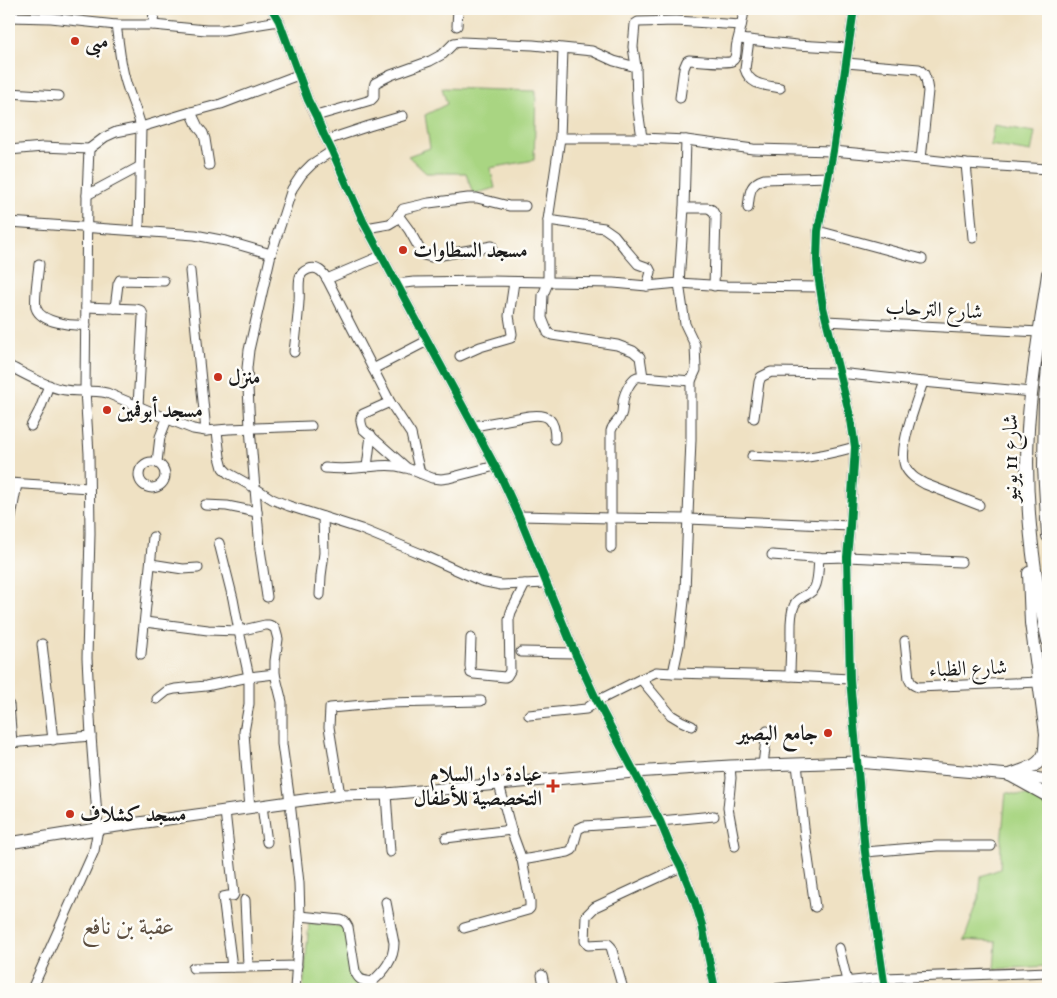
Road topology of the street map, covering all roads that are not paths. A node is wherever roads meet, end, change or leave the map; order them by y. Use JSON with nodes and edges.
{"nodes":[{"id":1,"x":154,"y":9,"type":"edge"},
{"id":2,"x":272,"y":9,"type":"edge"},
{"id":3,"x":458,"y":9,"type":"edge"},
{"id":4,"x":744,"y":9,"type":"edge"},
{"id":5,"x":854,"y":9,"type":"edge"},
{"id":6,"x":51,"y":13,"type":"edge"},
{"id":7,"x":9,"y":17,"type":"edge"},
{"id":8,"x":279,"y":21,"type":"junction"},
{"id":9,"x":116,"y":25,"type":"junction"},
{"id":10,"x":742,"y":25,"type":"junction"},
{"id":11,"x":153,"y":26,"type":"junction"},
{"id":12,"x":457,"y":26,"type":"dead end"},
{"id":13,"x":739,"y":39,"type":"junction"},
{"id":14,"x":749,"y":40,"type":"junction"},
{"id":15,"x":849,"y":48,"type":"junction"},
{"id":16,"x":563,"y":49,"type":"junction"},
{"id":17,"x":846,"y":63,"type":"junction"},
{"id":18,"x":636,"y":67,"type":"junction"},
{"id":19,"x":298,"y":75,"type":"junction"},
{"id":20,"x":780,"y":88,"type":"dead end"},
{"id":21,"x":9,"y":93,"type":"edge"},
{"id":22,"x":59,"y":96,"type":"dead end"},
{"id":23,"x":680,"y":98,"type":"dead end"},
{"id":24,"x":191,"y":112,"type":"junction"},
{"id":25,"x":316,"y":116,"type":"junction"},
{"id":26,"x":403,"y":116,"type":"dead end"},
{"id":27,"x":141,"y":127,"type":"junction"},
{"id":28,"x":560,"y":138,"type":"junction"},
{"id":29,"x":642,"y":138,"type":"junction"},
{"id":30,"x":326,"y":140,"type":"junction"},
{"id":31,"x":686,"y":140,"type":"junction"},
{"id":32,"x":89,"y":149,"type":"junction"},
{"id":33,"x":9,"y":150,"type":"edge"},
{"id":34,"x":332,"y":150,"type":"junction"},
{"id":35,"x":833,"y":152,"type":"junction"},
{"id":36,"x":921,"y":159,"type":"junction"},
{"id":37,"x":966,"y":164,"type":"junction"},
{"id":38,"x":209,"y":165,"type":"dead end"},
{"id":39,"x":139,"y":167,"type":"junction"},
{"id":40,"x":1048,"y":169,"type":"edge"},
{"id":41,"x":829,"y":176,"type":"junction"},
{"id":42,"x":87,"y":195,"type":"junction"},
{"id":43,"x":525,"y":206,"type":"dead end"},
{"id":44,"x":684,"y":208,"type":"junction"},
{"id":45,"x":748,"y":208,"type":"dead end"},
{"id":46,"x":398,"y":215,"type":"junction"},
{"id":47,"x":548,"y":220,"type":"junction"},
{"id":48,"x":9,"y":222,"type":"edge"},
{"id":49,"x":87,"y":227,"type":"junction"},
{"id":50,"x":366,"y":228,"type":"junction"},
{"id":51,"x":138,"y":231,"type":"junction"},
{"id":52,"x":818,"y":231,"type":"junction"},
{"id":53,"x":973,"y":238,"type":"dead end"},
{"id":54,"x":492,"y":246,"type":"dead end"},
{"id":55,"x":272,"y":254,"type":"junction"},
{"id":56,"x":382,"y":256,"type":"junction"},
{"id":57,"x":922,"y":259,"type":"dead end"},
{"id":58,"x":39,"y":264,"type":"dead end"},
{"id":59,"x":190,"y":272,"type":"dead end"},
{"id":60,"x":1048,"y":274,"type":"edge"},
{"id":61,"x":327,"y":279,"type":"junction"},
{"id":62,"x":164,"y":281,"type":"dead end"},
{"id":63,"x":514,"y":282,"type":"junction"},
{"id":64,"x":548,"y":283,"type":"junction"},
{"id":65,"x":679,"y":283,"type":"junction"},
{"id":66,"x":396,"y":284,"type":"junction"},
{"id":67,"x":647,"y":286,"type":"junction"},
{"id":68,"x":714,"y":286,"type":"junction"},
{"id":69,"x":820,"y":287,"type":"junction"},
{"id":70,"x":86,"y":308,"type":"junction"},
{"id":71,"x":114,"y":308,"type":"junction"},
{"id":72,"x":826,"y":321,"type":"junction"},
{"id":73,"x":86,"y":325,"type":"junction"},
{"id":74,"x":1040,"y":332,"type":"junction"},
{"id":75,"x":428,"y":341,"type":"junction"},
{"id":76,"x":294,"y":352,"type":"dead end"},
{"id":77,"x":460,"y":356,"type":"dead end"},
{"id":78,"x":9,"y":366,"type":"edge"},
{"id":79,"x":1048,"y":367,"type":"edge"},
{"id":80,"x":373,"y":369,"type":"junction"},
{"id":81,"x":840,"y":373,"type":"junction"},
{"id":82,"x":643,"y":378,"type":"junction"},
{"id":83,"x":691,"y":381,"type":"junction"},
{"id":84,"x":922,"y":382,"type":"junction"},
{"id":85,"x":49,"y":385,"type":"junction"},
{"id":86,"x":85,"y":390,"type":"junction"},
{"id":87,"x":1032,"y":392,"type":"junction"},
{"id":88,"x":390,"y":402,"type":"junction"},
{"id":89,"x":1047,"y":402,"type":"edge"},
{"id":90,"x":138,"y":406,"type":"junction"},
{"id":91,"x":754,"y":418,"type":"dead end"},
{"id":92,"x":167,"y":419,"type":"junction"},
{"id":93,"x":31,"y":426,"type":"dead end"},
{"id":94,"x":311,"y":426,"type":"dead end"},
{"id":95,"x":474,"y":426,"type":"junction"},
{"id":96,"x":250,"y":428,"type":"junction"},
{"id":97,"x":217,"y":431,"type":"junction"},
{"id":98,"x":206,"y":432,"type":"junction"},
{"id":99,"x":371,"y":435,"type":"junction"},
{"id":100,"x":555,"y":439,"type":"dead end"},
{"id":101,"x":855,"y":447,"type":"junction"},
{"id":102,"x":752,"y":456,"type":"dead end"},
{"id":103,"x":157,"y":462,"type":"dead end"},
{"id":104,"x":495,"y":466,"type":"junction"},
{"id":105,"x":367,"y":467,"type":"junction"},
{"id":106,"x":325,"y":468,"type":"dead end"},
{"id":107,"x":407,"y":468,"type":"junction"},
{"id":108,"x":420,"y":473,"type":"junction"},
{"id":109,"x":13,"y":484,"type":"edge"},
{"id":110,"x":89,"y":488,"type":"junction"},
{"id":111,"x":255,"y":488,"type":"junction"},
{"id":112,"x":205,"y":504,"type":"dead end"},
{"id":113,"x":979,"y":504,"type":"dead end"},
{"id":114,"x":257,"y":512,"type":"junction"},
{"id":115,"x":519,"y":516,"type":"junction"},
{"id":116,"x":323,"y":517,"type":"junction"},
{"id":117,"x":611,"y":518,"type":"junction"},
{"id":118,"x":688,"y":519,"type":"junction"},
{"id":119,"x":1048,"y":524,"type":"edge"},
{"id":120,"x":850,"y":526,"type":"junction"},
{"id":121,"x":9,"y":528,"type":"edge"},
{"id":122,"x":1031,"y":532,"type":"junction"},
{"id":123,"x":1048,"y":534,"type":"edge"},
{"id":124,"x":153,"y":537,"type":"dead end"},
{"id":125,"x":219,"y":543,"type":"dead end"},
{"id":126,"x":611,"y":548,"type":"dead end"},
{"id":127,"x":772,"y":555,"type":"dead end"},
{"id":128,"x":847,"y":557,"type":"junction"},
{"id":129,"x":819,"y":558,"type":"junction"},
{"id":130,"x":961,"y":562,"type":"dead end"},
{"id":131,"x":151,"y":564,"type":"junction"},
{"id":132,"x":198,"y":568,"type":"dead end"},
{"id":133,"x":546,"y":583,"type":"junction"},
{"id":134,"x":524,"y":584,"type":"junction"},
{"id":135,"x":320,"y":595,"type":"dead end"},
{"id":136,"x":267,"y":597,"type":"dead end"},
{"id":137,"x":145,"y":622,"type":"junction"},
{"id":138,"x":239,"y":631,"type":"junction"},
{"id":139,"x":471,"y":638,"type":"dead end"},
{"id":140,"x":905,"y":641,"type":"dead end"},
{"id":141,"x":1048,"y":641,"type":"edge"},
{"id":142,"x":42,"y":644,"type":"dead end"},
{"id":143,"x":521,"y":652,"type":"dead end"},
{"id":144,"x":575,"y":653,"type":"junction"},
{"id":145,"x":141,"y":654,"type":"dead end"},
{"id":146,"x":275,"y":674,"type":"junction"},
{"id":147,"x":673,"y":674,"type":"junction"},
{"id":148,"x":790,"y":676,"type":"junction"},
{"id":149,"x":249,"y":677,"type":"junction"},
{"id":150,"x":641,"y":678,"type":"junction"},
{"id":151,"x":850,"y":679,"type":"junction"},
{"id":152,"x":1039,"y":682,"type":"junction"},
{"id":153,"x":157,"y":699,"type":"dead end"},
{"id":154,"x":481,"y":701,"type":"dead end"},
{"id":155,"x":597,"y":701,"type":"junction"},
{"id":156,"x":9,"y":705,"type":"edge"},
{"id":157,"x":529,"y":715,"type":"dead end"},
{"id":158,"x":692,"y":726,"type":"dead end"},
{"id":159,"x":766,"y":731,"type":"dead end"},
{"id":160,"x":91,"y":736,"type":"junction"},
{"id":161,"x":1047,"y":739,"type":"edge"},
{"id":162,"x":54,"y":740,"type":"junction"},
{"id":163,"x":10,"y":743,"type":"edge"},
{"id":164,"x":857,"y":762,"type":"junction"},
{"id":165,"x":797,"y":764,"type":"junction"},
{"id":166,"x":764,"y":765,"type":"junction"},
{"id":167,"x":730,"y":766,"type":"junction"},
{"id":168,"x":634,"y":772,"type":"junction"},
{"id":169,"x":1010,"y":775,"type":"junction"},
{"id":170,"x":1048,"y":779,"type":"edge"},
{"id":171,"x":499,"y":784,"type":"junction"},
{"id":172,"x":386,"y":794,"type":"junction"},
{"id":173,"x":1047,"y":795,"type":"edge"},
{"id":174,"x":340,"y":796,"type":"junction"},
{"id":175,"x":290,"y":802,"type":"junction"},
{"id":176,"x":256,"y":807,"type":"junction"},
{"id":177,"x":225,"y":811,"type":"junction"},
{"id":178,"x":714,"y":816,"type":"dead end"},
{"id":179,"x":660,"y":821,"type":"junction"},
{"id":180,"x":98,"y":828,"type":"junction"},
{"id":181,"x":511,"y":830,"type":"junction"},
{"id":182,"x":446,"y":838,"type":"dead end"},
{"id":183,"x":267,"y":842,"type":"dead end"},
{"id":184,"x":9,"y":843,"type":"edge"},
{"id":185,"x":735,"y":846,"type":"dead end"},
{"id":186,"x":991,"y":846,"type":"dead end"},
{"id":187,"x":390,"y":852,"type":"dead end"},
{"id":188,"x":866,"y":852,"type":"junction"},
{"id":189,"x":522,"y":860,"type":"junction"},
{"id":190,"x":681,"y":867,"type":"junction"},
{"id":191,"x":245,"y":900,"type":"dead end"},
{"id":192,"x":386,"y":902,"type":"dead end"},
{"id":193,"x":815,"y":907,"type":"dead end"},
{"id":194,"x":300,"y":916,"type":"junction"},
{"id":195,"x":464,"y":928,"type":"dead end"},
{"id":196,"x":839,"y":948,"type":"dead end"},
{"id":197,"x":248,"y":966,"type":"junction"},
{"id":198,"x":297,"y":966,"type":"junction"},
{"id":199,"x":232,"y":967,"type":"junction"},
{"id":200,"x":193,"y":968,"type":"dead end"},
{"id":201,"x":1048,"y":972,"type":"edge"},
{"id":202,"x":542,"y":975,"type":"dead end"},
{"id":203,"x":884,"y":978,"type":"junction"},
{"id":204,"x":847,"y":981,"type":"junction"},
{"id":205,"x":372,"y":986,"type":"edge"},
{"id":206,"x":32,"y":989,"type":"edge"},
{"id":207,"x":295,"y":989,"type":"edge"},
{"id":208,"x":545,"y":989,"type":"edge"},
{"id":209,"x":623,"y":989,"type":"edge"},
{"id":210,"x":715,"y":989,"type":"edge"},
{"id":211,"x":772,"y":989,"type":"edge"},
{"id":212,"x":885,"y":989,"type":"edge"}],
"edges":[{"from":1,"to":11,"type":"street"},
{"from":2,"to":8,"type":"street"},
{"from":3,"to":12,"type":"street"},
{"from":4,"to":10,"type":"street"},
{"from":5,"to":15,"type":"street"},
{"from":6,"to":7,"type":"street"},
{"from":6,"to":9,"type":"street"},
{"from":8,"to":11,"type":"street"},
{"from":8,"to":19,"type":"street"},
{"from":9,"to":11,"type":"street"},
{"from":9,"to":27,"type":"street"},
{"from":10,"to":13,"type":"street"},
{"from":10,"to":18,"type":"street"},
{"from":13,"to":14,"type":"street"},
{"from":13,"to":23,"type":"street"},
{"from":14,"to":15,"type":"street"},
{"from":14,"to":20,"type":"street"},
{"from":15,"to":17,"type":"street"},
{"from":16,"to":18,"type":"street"},
{"from":16,"to":25,"type":"street"},
{"from":16,"to":28,"type":"street"},
{"from":17,"to":35,"type":"street"},
{"from":17,"to":36,"type":"street"},
{"from":18,"to":29,"type":"street"},
{"from":19,"to":24,"type":"street"},
{"from":19,"to":25,"type":"street"},
{"from":21,"to":22,"type":"street"},
{"from":24,"to":27,"type":"street"},
{"from":24,"to":38,"type":"street"},
{"from":25,"to":30,"type":"street"},
{"from":26,"to":30,"type":"street"},
{"from":27,"to":32,"type":"street"},
{"from":27,"to":39,"type":"street"},
{"from":28,"to":29,"type":"street"},
{"from":28,"to":47,"type":"street"},
{"from":29,"to":31,"type":"street"},
{"from":30,"to":34,"type":"street"},
{"from":31,"to":35,"type":"street"},
{"from":31,"to":44,"type":"street"},
{"from":32,"to":33,"type":"street"},
{"from":32,"to":42,"type":"street"},
{"from":34,"to":50,"type":"street"},
{"from":34,"to":55,"type":"street"},
{"from":35,"to":36,"type":"street"},
{"from":35,"to":41,"type":"street"},
{"from":36,"to":37,"type":"street"},
{"from":37,"to":40,"type":"street"},
{"from":37,"to":53,"type":"street"},
{"from":39,"to":42,"type":"street"},
{"from":39,"to":51,"type":"street"},
{"from":41,"to":45,"type":"street"},
{"from":41,"to":52,"type":"street"},
{"from":42,"to":49,"type":"street"},
{"from":43,"to":46,"type":"street"},
{"from":44,"to":65,"type":"street"},
{"from":44,"to":68,"type":"street"},
{"from":46,"to":50,"type":"street"},
{"from":46,"to":54,"type":"street"},
{"from":47,"to":64,"type":"street"},
{"from":47,"to":67,"type":"street"},
{"from":48,"to":49,"type":"street"},
{"from":49,"to":51,"type":"street"},
{"from":49,"to":70,"type":"street"},
{"from":50,"to":56,"type":"street"},
{"from":51,"to":55,"type":"street"},
{"from":52,"to":57,"type":"street"},
{"from":52,"to":69,"type":"street"},
{"from":55,"to":96,"type":"street"},
{"from":56,"to":61,"type":"street"},
{"from":56,"to":66,"type":"street"},
{"from":58,"to":73,"type":"street"},
{"from":59,"to":98,"type":"street"},
{"from":60,"to":74,"type":"highway","name":"شارع 11 يونيو"},
{"from":61,"to":76,"type":"street"},
{"from":61,"to":80,"type":"street"},
{"from":62,"to":71,"type":"street"},
{"from":63,"to":64,"type":"street"},
{"from":63,"to":66,"type":"street"},
{"from":63,"to":77,"type":"street"},
{"from":64,"to":67,"type":"street"},
{"from":64,"to":82,"type":"street"},
{"from":65,"to":67,"type":"street"},
{"from":65,"to":68,"type":"street"},
{"from":65,"to":83,"type":"street"},
{"from":66,"to":75,"type":"street"},
{"from":68,"to":69,"type":"street"},
{"from":69,"to":72,"type":"street"},
{"from":70,"to":71,"type":"street"},
{"from":70,"to":73,"type":"street"},
{"from":71,"to":90,"type":"street"},
{"from":72,"to":74,"type":"street","name":"شارع الترحاب"},
{"from":72,"to":81,"type":"street"},
{"from":73,"to":86,"type":"street"},
{"from":74,"to":87,"type":"highway","name":"شارع 11 يونيو"},
{"from":75,"to":80,"type":"street"},
{"from":75,"to":95,"type":"street"},
{"from":78,"to":85,"type":"street"},
{"from":79,"to":89,"type":"highway","name":"شارع 11 يونيو"},
{"from":80,"to":88,"type":"street"},
{"from":81,"to":84,"type":"street"},
{"from":81,"to":91,"type":"street"},
{"from":81,"to":101,"type":"street"},
{"from":82,"to":83,"type":"street"},
{"from":82,"to":117,"type":"street"},
{"from":83,"to":118,"type":"street"},
{"from":84,"to":87,"type":"street"},
{"from":84,"to":113,"type":"street"},
{"from":85,"to":86,"type":"street"},
{"from":85,"to":93,"type":"street"},
{"from":86,"to":90,"type":"street"},
{"from":86,"to":110,"type":"street"},
{"from":87,"to":122,"type":"highway","name":"شارع 11 يونيو"},
{"from":88,"to":99,"type":"street"},
{"from":88,"to":108,"type":"street"},
{"from":89,"to":119,"type":"highway","name":"شارع 11 يونيو"},
{"from":90,"to":92,"type":"street"},
{"from":92,"to":98,"type":"street"},
{"from":92,"to":103,"type":"street"},
{"from":94,"to":96,"type":"street"},
{"from":95,"to":100,"type":"street"},
{"from":95,"to":104,"type":"street"},
{"from":96,"to":97,"type":"street"},
{"from":96,"to":111,"type":"street"},
{"from":97,"to":98,"type":"street"},
{"from":97,"to":111,"type":"street"},
{"from":99,"to":105,"type":"street"},
{"from":99,"to":107,"type":"street"},
{"from":101,"to":102,"type":"street"},
{"from":101,"to":120,"type":"street"},
{"from":104,"to":108,"type":"street"},
{"from":104,"to":115,"type":"street"},
{"from":105,"to":106,"type":"street"},
{"from":105,"to":107,"type":"street"},
{"from":107,"to":108,"type":"street"},
{"from":109,"to":110,"type":"street"},
{"from":109,"to":121,"type":"street"},
{"from":110,"to":160,"type":"street"},
{"from":111,"to":114,"type":"street"},
{"from":111,"to":116,"type":"street"},
{"from":112,"to":114,"type":"street"},
{"from":114,"to":136,"type":"street"},
{"from":115,"to":117,"type":"street"},
{"from":115,"to":133,"type":"street"},
{"from":116,"to":134,"type":"street"},
{"from":116,"to":135,"type":"street"},
{"from":117,"to":118,"type":"street"},
{"from":117,"to":126,"type":"street"},
{"from":118,"to":120,"type":"street"},
{"from":118,"to":147,"type":"street"},
{"from":119,"to":123,"type":"highway","name":"شارع 11 يونيو"},
{"from":120,"to":128,"type":"street"},
{"from":122,"to":141,"type":"highway","name":"شارع 11 يونيو"},
{"from":122,"to":152,"type":"highway"},
{"from":124,"to":131,"type":"street"},
{"from":125,"to":138,"type":"street"},
{"from":127,"to":129,"type":"street"},
{"from":128,"to":129,"type":"street"},
{"from":128,"to":130,"type":"street"},
{"from":128,"to":151,"type":"street"},
{"from":129,"to":148,"type":"street"},
{"from":131,"to":132,"type":"street"},
{"from":131,"to":137,"type":"street"},
{"from":133,"to":134,"type":"street"},
{"from":133,"to":144,"type":"street"},
{"from":134,"to":139,"type":"street"},
{"from":137,"to":138,"type":"street"},
{"from":137,"to":145,"type":"street"},
{"from":138,"to":146,"type":"street"},
{"from":138,"to":149,"type":"street"},
{"from":140,"to":152,"type":"street","name":"شارع الظباء"},
{"from":142,"to":162,"type":"street"},
{"from":143,"to":144,"type":"street"},
{"from":144,"to":155,"type":"street"},
{"from":146,"to":149,"type":"street"},
{"from":146,"to":175,"type":"street"},
{"from":147,"to":148,"type":"street"},
{"from":147,"to":150,"type":"street"},
{"from":148,"to":151,"type":"street"},
{"from":149,"to":153,"type":"street"},
{"from":149,"to":176,"type":"street"},
{"from":150,"to":155,"type":"street"},
{"from":150,"to":158,"type":"street"},
{"from":151,"to":164,"type":"street"},
{"from":152,"to":161,"type":"highway"},
{"from":154,"to":174,"type":"street"},
{"from":155,"to":157,"type":"street"},
{"from":155,"to":168,"type":"street"},
{"from":156,"to":163,"type":"street"},
{"from":159,"to":166,"type":"street"},
{"from":160,"to":162,"type":"street"},
{"from":160,"to":180,"type":"street"},
{"from":161,"to":169,"type":"highway"},
{"from":162,"to":163,"type":"street"},
{"from":164,"to":165,"type":"main road"},
{"from":164,"to":169,"type":"main road"},
{"from":164,"to":188,"type":"street"},
{"from":165,"to":166,"type":"main road"},
{"from":165,"to":193,"type":"street"},
{"from":166,"to":167,"type":"main road"},
{"from":167,"to":168,"type":"main road"},
{"from":167,"to":185,"type":"street"},
{"from":168,"to":171,"type":"main road"},
{"from":168,"to":179,"type":"street"},
{"from":169,"to":170,"type":"main road"},
{"from":169,"to":173,"type":"highway"},
{"from":170,"to":173,"type":"highway"},
{"from":171,"to":172,"type":"main road"},
{"from":171,"to":181,"type":"street"},
{"from":172,"to":174,"type":"main road"},
{"from":172,"to":187,"type":"street"},
{"from":174,"to":175,"type":"main road"},
{"from":175,"to":176,"type":"main road"},
{"from":175,"to":194,"type":"street"},
{"from":176,"to":177,"type":"main road"},
{"from":176,"to":183,"type":"street"},
{"from":177,"to":180,"type":"main road"},
{"from":177,"to":199,"type":"street"},
{"from":178,"to":179,"type":"street"},
{"from":179,"to":189,"type":"street"},
{"from":179,"to":190,"type":"street"},
{"from":180,"to":184,"type":"main road"},
{"from":180,"to":206,"type":"street"},
{"from":181,"to":182,"type":"street"},
{"from":181,"to":189,"type":"street"},
{"from":186,"to":188,"type":"street"},
{"from":188,"to":203,"type":"street"},
{"from":189,"to":195,"type":"street"},
{"from":190,"to":209,"type":"street"},
{"from":190,"to":210,"type":"street"},
{"from":191,"to":197,"type":"street"},
{"from":192,"to":205,"type":"street"},
{"from":194,"to":198,"type":"street"},
{"from":194,"to":205,"type":"street"},
{"from":196,"to":204,"type":"street"},
{"from":197,"to":198,"type":"street"},
{"from":197,"to":199,"type":"street"},
{"from":198,"to":207,"type":"street"},
{"from":199,"to":200,"type":"street"},
{"from":201,"to":203,"type":"street"},
{"from":202,"to":208,"type":"street"},
{"from":203,"to":204,"type":"street"},
{"from":203,"to":212,"type":"street"},
{"from":204,"to":211,"type":"street"}]}
